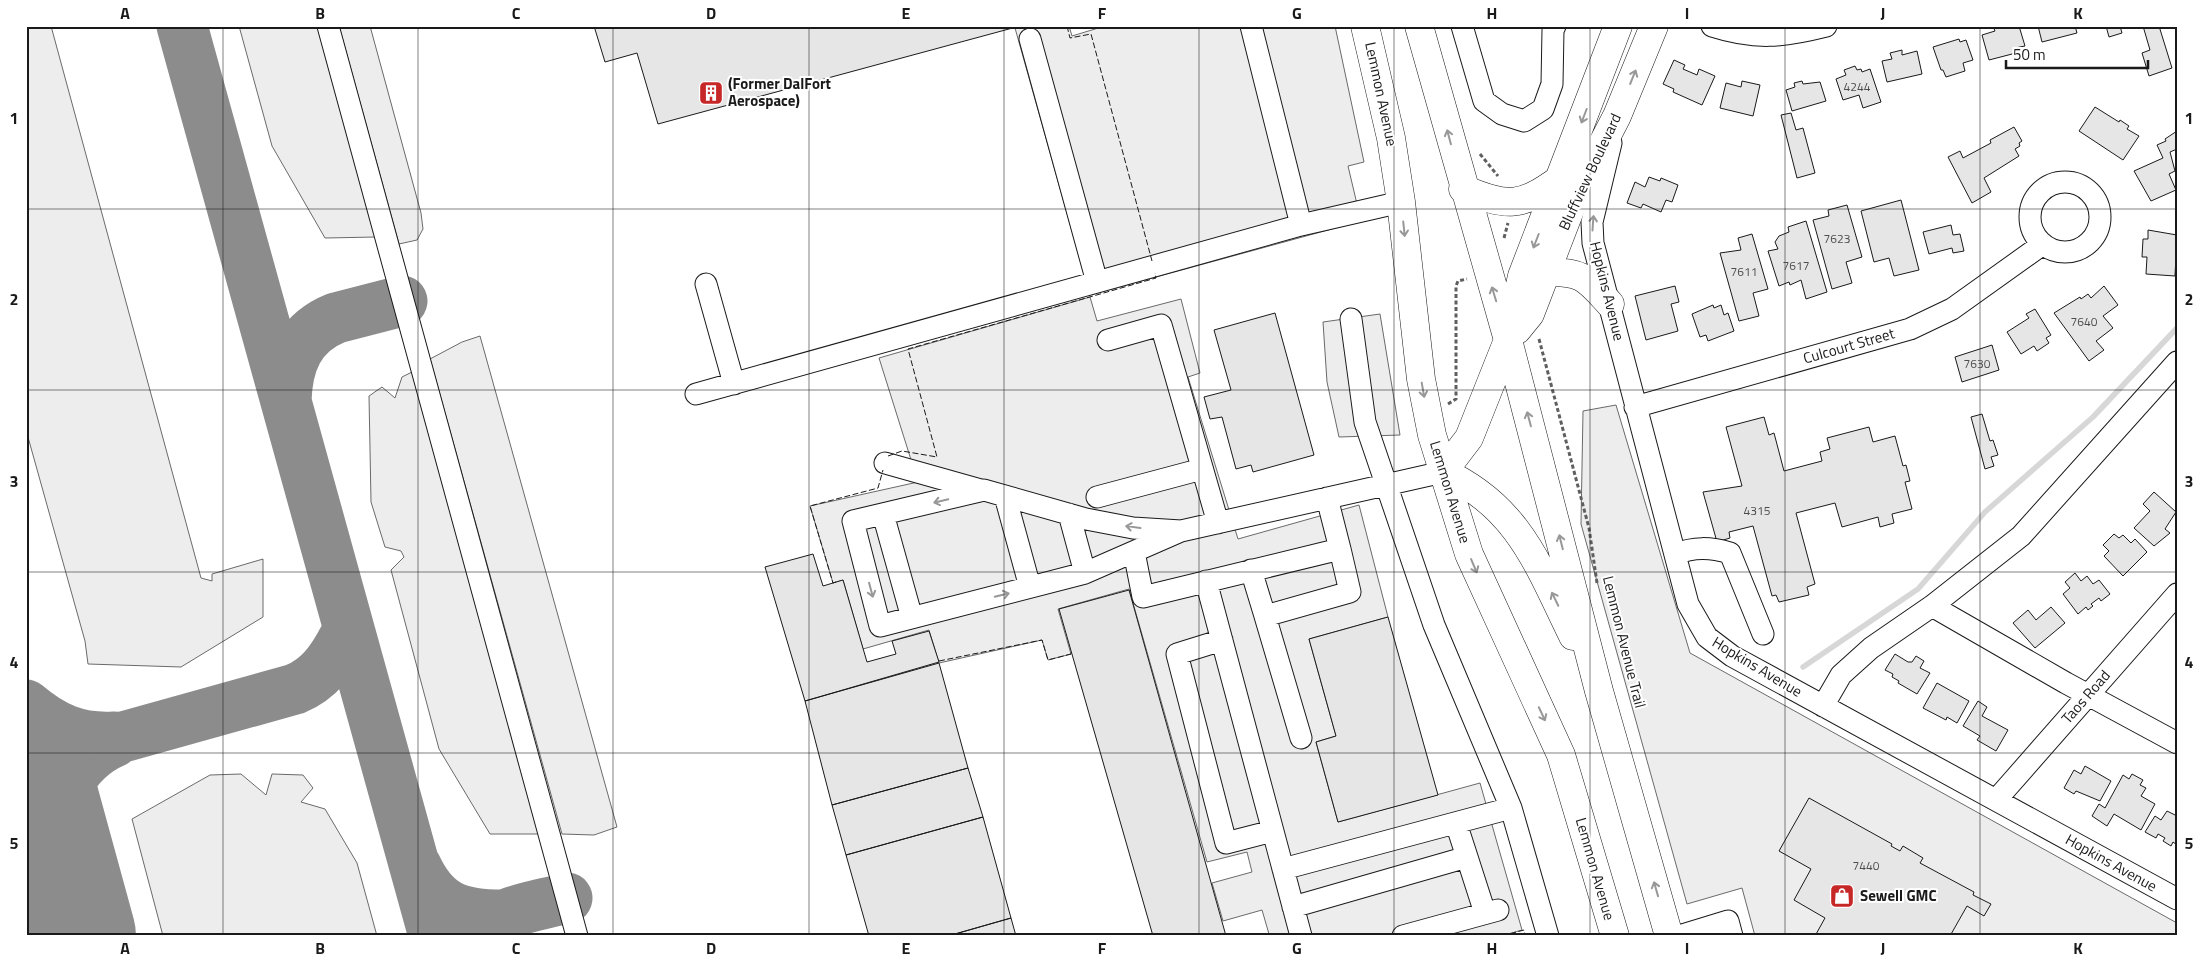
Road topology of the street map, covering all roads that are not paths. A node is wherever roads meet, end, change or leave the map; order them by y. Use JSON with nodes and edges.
{"nodes":[{"id":1,"x":328,"y":26,"type":"edge"},
{"id":2,"x":1251,"y":26,"type":"edge"},
{"id":3,"x":1365,"y":26,"type":"edge"},
{"id":4,"x":1418,"y":26,"type":"edge"},
{"id":5,"x":1462,"y":26,"type":"edge"},
{"id":6,"x":1555,"y":26,"type":"edge"},
{"id":7,"x":1618,"y":26,"type":"edge"},
{"id":8,"x":1654,"y":26,"type":"edge"},
{"id":9,"x":1712,"y":26,"type":"edge"},
{"id":10,"x":1826,"y":26,"type":"edge"},
{"id":11,"x":1030,"y":39,"type":"dead end"},
{"id":12,"x":1617,"y":116,"type":"junction"},
{"id":13,"x":1560,"y":179,"type":"junction"},
{"id":14,"x":1463,"y":189,"type":"junction"},
{"id":15,"x":1401,"y":202,"type":"junction"},
{"id":16,"x":1300,"y":225,"type":"junction"},
{"id":17,"x":2043,"y":244,"type":"dead end"},
{"id":18,"x":1546,"y":272,"type":"junction"},
{"id":19,"x":1097,"y":282,"type":"junction"},
{"id":20,"x":706,"y":284,"type":"dead end"},
{"id":21,"x":1610,"y":304,"type":"junction"},
{"id":22,"x":1351,"y":319,"type":"dead end"},
{"id":23,"x":1108,"y":340,"type":"dead end"},
{"id":24,"x":1508,"y":340,"type":"junction"},
{"id":25,"x":2177,"y":362,"type":"edge"},
{"id":26,"x":734,"y":384,"type":"junction"},
{"id":27,"x":696,"y":394,"type":"dead end"},
{"id":28,"x":1635,"y":407,"type":"junction"},
{"id":29,"x":885,"y":464,"type":"dead end"},
{"id":30,"x":1202,"y":469,"type":"junction"},
{"id":31,"x":1443,"y":472,"type":"junction"},
{"id":32,"x":1386,"y":484,"type":"junction"},
{"id":33,"x":984,"y":490,"type":"junction"},
{"id":34,"x":1005,"y":496,"type":"junction"},
{"id":35,"x":1097,"y":497,"type":"dead end"},
{"id":36,"x":1327,"y":498,"type":"junction"},
{"id":37,"x":883,"y":514,"type":"junction"},
{"id":38,"x":1069,"y":514,"type":"junction"},
{"id":39,"x":1218,"y":523,"type":"junction"},
{"id":40,"x":1181,"y":531,"type":"junction"},
{"id":41,"x":1340,"y":548,"type":"junction"},
{"id":42,"x":1134,"y":552,"type":"junction"},
{"id":43,"x":1674,"y":554,"type":"junction"},
{"id":44,"x":1251,"y":570,"type":"junction"},
{"id":45,"x":1085,"y":573,"type":"junction"},
{"id":46,"x":1206,"y":581,"type":"junction"},
{"id":47,"x":1030,"y":587,"type":"junction"},
{"id":48,"x":2177,"y":594,"type":"edge"},
{"id":49,"x":1932,"y":606,"type":"junction"},
{"id":50,"x":1264,"y":616,"type":"junction"},
{"id":51,"x":912,"y":618,"type":"junction"},
{"id":52,"x":1763,"y":634,"type":"dead end"},
{"id":53,"x":1222,"y":640,"type":"junction"},
{"id":54,"x":1599,"y":691,"type":"junction"},
{"id":55,"x":2087,"y":695,"type":"junction"},
{"id":56,"x":1823,"y":706,"type":"junction"},
{"id":57,"x":1301,"y":738,"type":"dead end"},
{"id":58,"x":2177,"y":743,"type":"edge"},
{"id":59,"x":1996,"y":800,"type":"junction"},
{"id":60,"x":1511,"y":808,"type":"junction"},
{"id":61,"x":1456,"y":823,"type":"junction"},
{"id":62,"x":1274,"y":831,"type":"junction"},
{"id":63,"x":1467,"y":858,"type":"junction"},
{"id":64,"x":1284,"y":869,"type":"junction"},
{"id":65,"x":2177,"y":899,"type":"edge"},
{"id":66,"x":1293,"y":907,"type":"junction"},
{"id":67,"x":577,"y":936,"type":"edge"},
{"id":68,"x":1301,"y":936,"type":"edge"},
{"id":69,"x":1403,"y":936,"type":"edge"},
{"id":70,"x":1548,"y":936,"type":"edge"},
{"id":71,"x":1615,"y":936,"type":"edge"},
{"id":72,"x":1669,"y":936,"type":"edge"},
{"id":73,"x":1680,"y":936,"type":"edge"},
{"id":74,"x":1732,"y":936,"type":"edge"}],
"edges":[{"from":1,"to":67,"type":"street"},
{"from":2,"to":16,"type":"street"},
{"from":3,"to":15,"type":"main road","name":"Lemmon Avenue"},
{"from":14,"to":4,"type":"main road","one_way":true},
{"from":5,"to":6,"type":"street"},
{"from":7,"to":13,"type":"main road","name":"Bluffview Boulevard","one_way":true},
{"from":12,"to":8,"type":"main road","name":"Bluffview Boulevard","one_way":true},
{"from":9,"to":10,"type":"street"},
{"from":11,"to":19,"type":"street"},
{"from":12,"to":18,"type":"main road","name":"Bluffview Boulevard"},
{"from":21,"to":12,"type":"street","name":"Hopkins Avenue","one_way":true},
{"from":13,"to":14,"type":"main road"},
{"from":13,"to":24,"type":"main road","name":"Bluffview Boulevard","one_way":true},
{"from":24,"to":14,"type":"main road","one_way":true},
{"from":15,"to":16,"type":"street"},
{"from":15,"to":31,"type":"main road","name":"Lemmon Avenue","one_way":true},
{"from":16,"to":19,"type":"street"},
{"from":17,"to":28,"type":"street","name":"Culcourt Street"},
{"from":18,"to":21,"type":"main road"},
{"from":18,"to":24,"type":"main road","name":"Bluffview Boulevard"},
{"from":19,"to":26,"type":"street"},
{"from":20,"to":26,"type":"street"},
{"from":21,"to":28,"type":"street","name":"Hopkins Avenue"},
{"from":22,"to":32,"type":"street"},
{"from":23,"to":30,"type":"street"},
{"from":24,"to":31,"type":"main road","name":"Bluffview Boulevard"},
{"from":54,"to":24,"type":"main road","one_way":true},
{"from":25,"to":49,"type":"street"},
{"from":26,"to":27,"type":"street"},
{"from":28,"to":43,"type":"street","name":"Hopkins Avenue"},
{"from":29,"to":33,"type":"street"},
{"from":30,"to":35,"type":"street"},
{"from":30,"to":39,"type":"street"},
{"from":31,"to":32,"type":"street"},
{"from":54,"to":31,"type":"main road","one_way":true},
{"from":31,"to":71,"type":"main road","name":"Lemmon Avenue","one_way":true},
{"from":32,"to":36,"type":"street"},
{"from":32,"to":60,"type":"street"},
{"from":33,"to":34,"type":"street"},
{"from":33,"to":37,"type":"street","one_way":true},
{"from":34,"to":38,"type":"street"},
{"from":34,"to":47,"type":"street"},
{"from":36,"to":39,"type":"street"},
{"from":36,"to":41,"type":"street"},
{"from":37,"to":51,"type":"street"},
{"from":37,"to":51,"type":"street","one_way":true},
{"from":40,"to":38,"type":"street","one_way":true},
{"from":38,"to":45,"type":"street"},
{"from":39,"to":40,"type":"street"},
{"from":40,"to":42,"type":"street"},
{"from":41,"to":44,"type":"street"},
{"from":41,"to":50,"type":"street"},
{"from":42,"to":45,"type":"street"},
{"from":42,"to":46,"type":"street"},
{"from":43,"to":52,"type":"street"},
{"from":43,"to":56,"type":"street","name":"Hopkins Avenue"},
{"from":44,"to":46,"type":"street"},
{"from":44,"to":50,"type":"street"},
{"from":45,"to":47,"type":"street"},
{"from":46,"to":53,"type":"street"},
{"from":51,"to":47,"type":"street","one_way":true},
{"from":48,"to":55,"type":"street","name":"Taos Road"},
{"from":49,"to":55,"type":"street"},
{"from":49,"to":56,"type":"street"},
{"from":50,"to":57,"type":"street"},
{"from":53,"to":62,"type":"street"},
{"from":53,"to":62,"type":"street"},
{"from":72,"to":54,"type":"main road","one_way":true},
{"from":55,"to":58,"type":"street"},
{"from":55,"to":59,"type":"street","name":"Taos Road"},
{"from":56,"to":59,"type":"street","name":"Hopkins Avenue"},
{"from":59,"to":65,"type":"street","name":"Hopkins Avenue"},
{"from":60,"to":61,"type":"street"},
{"from":60,"to":70,"type":"street"},
{"from":61,"to":63,"type":"street"},
{"from":61,"to":64,"type":"street"},
{"from":62,"to":64,"type":"street"},
{"from":63,"to":66,"type":"street"},
{"from":63,"to":69,"type":"street"},
{"from":64,"to":66,"type":"street"},
{"from":66,"to":68,"type":"street"},
{"from":73,"to":74,"type":"street"}]}
